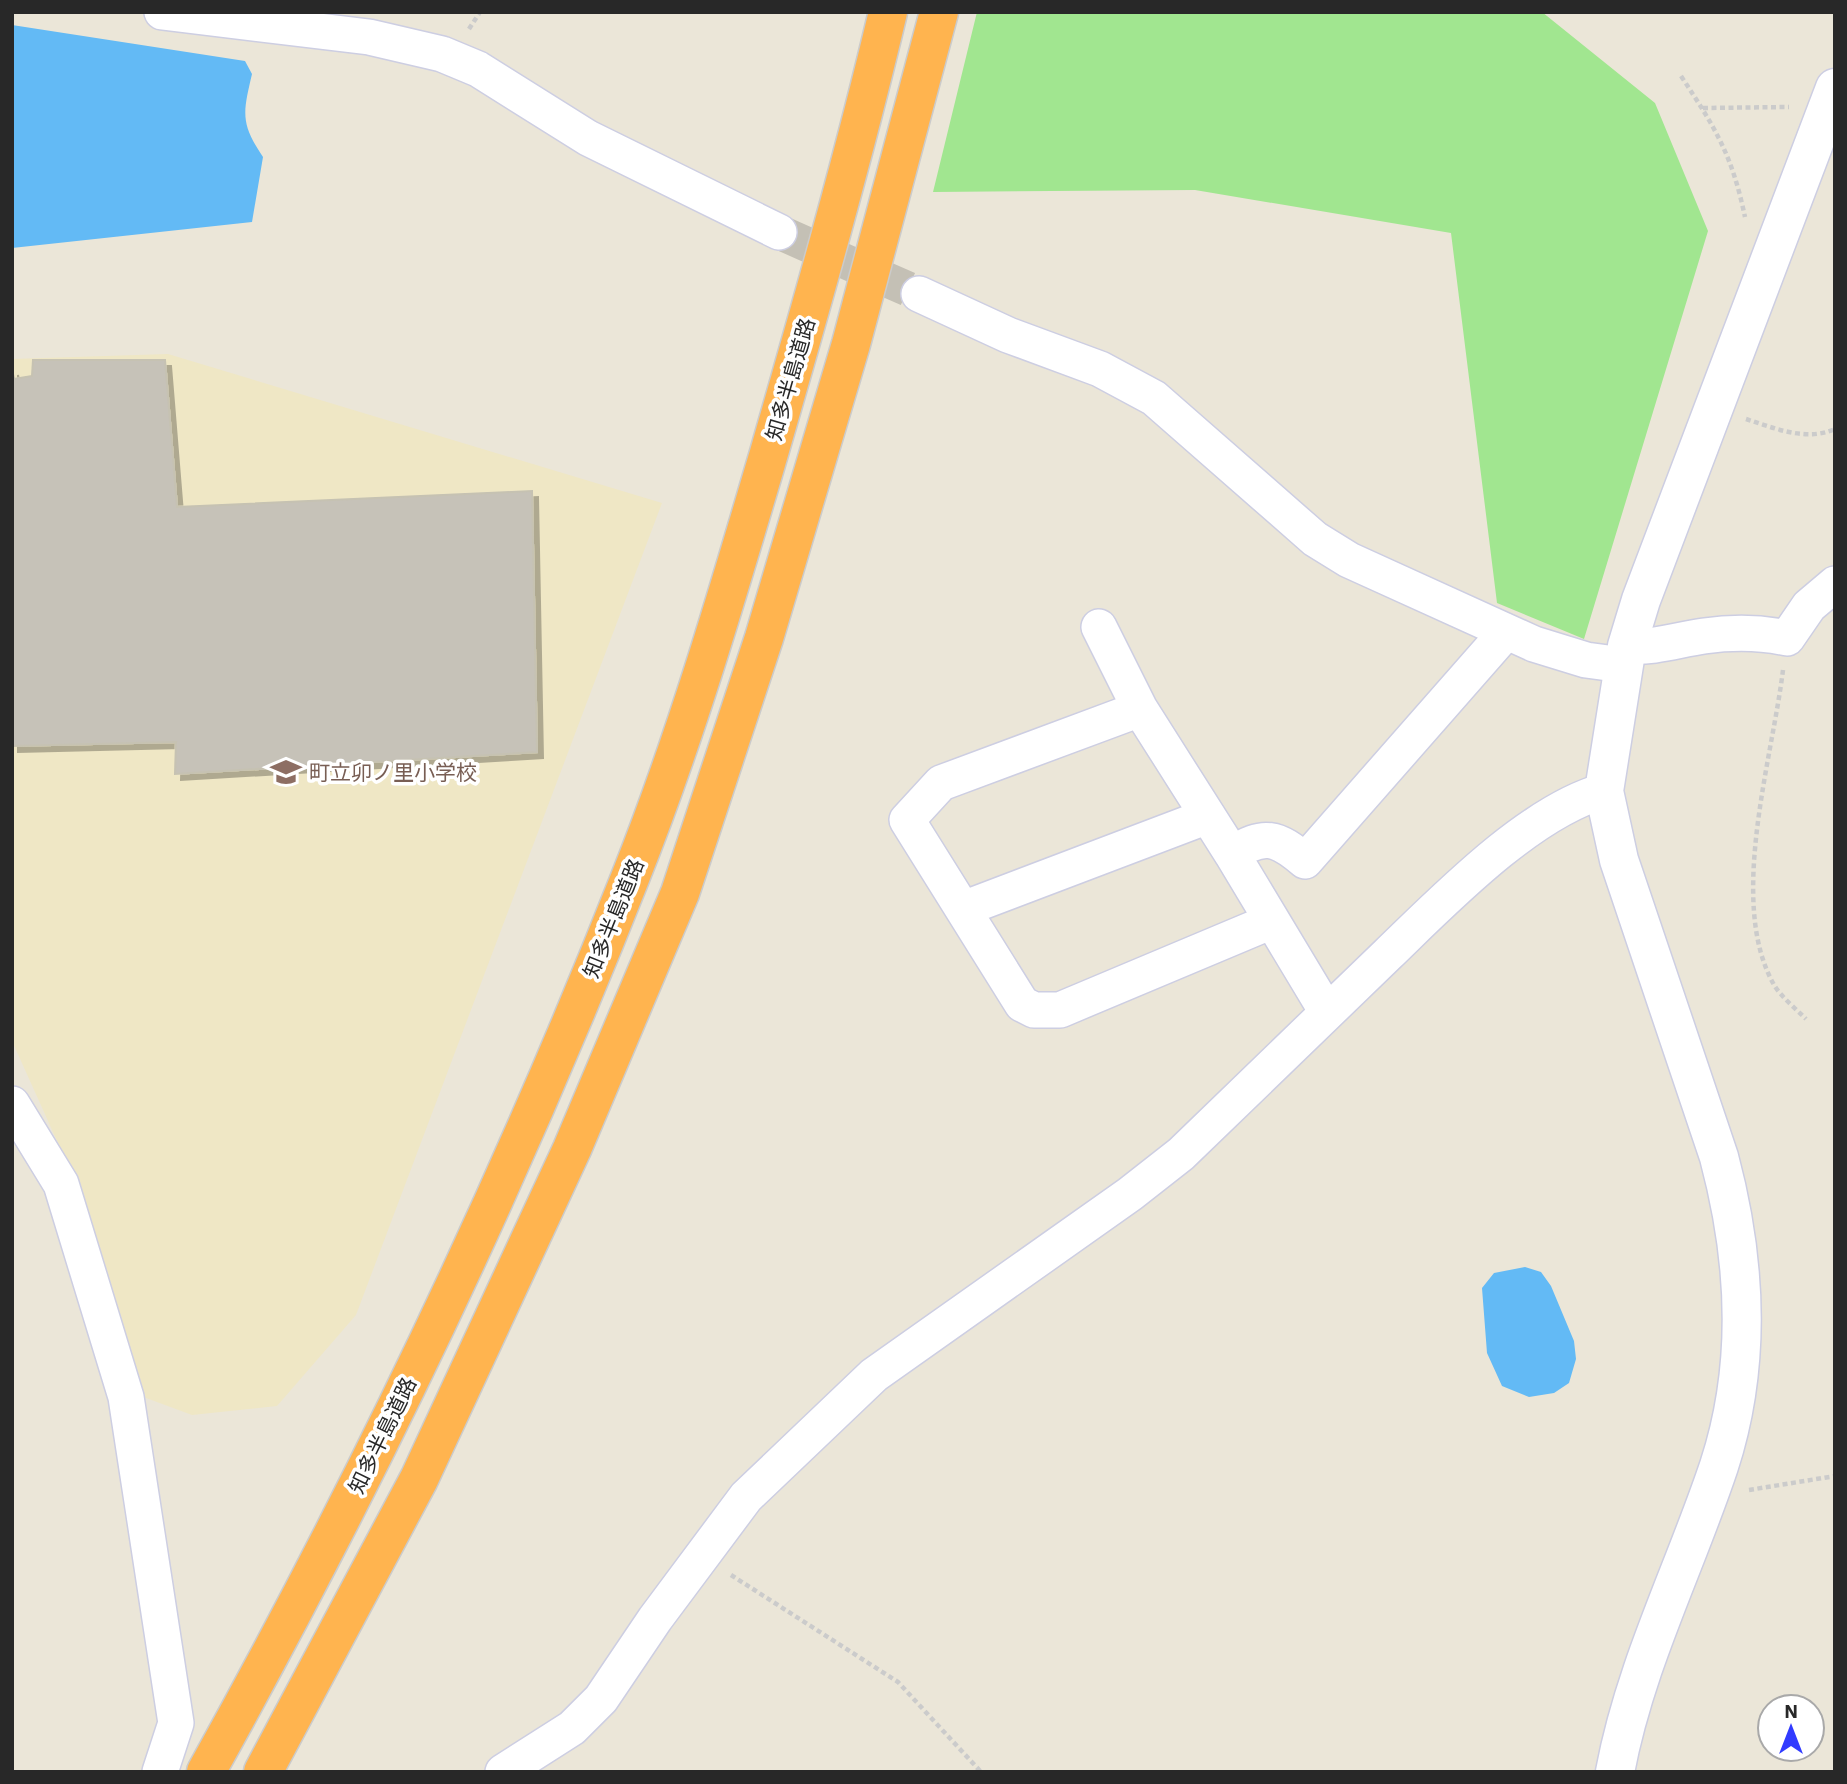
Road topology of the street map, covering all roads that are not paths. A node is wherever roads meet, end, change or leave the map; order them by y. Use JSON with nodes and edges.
{"nodes":[{"id":1,"x":162,"y":12,"type":"edge"},
{"id":2,"x":888,"y":12,"type":"edge"},
{"id":3,"x":939,"y":12,"type":"edge"},
{"id":4,"x":1829,"y":102,"type":"edge"},
{"id":5,"x":779,"y":232,"type":"tunnel mouth"},
{"id":6,"x":919,"y":295,"type":"tunnel mouth"},
{"id":7,"x":1835,"y":584,"type":"edge"},
{"id":8,"x":1099,"y":627,"type":"dead end"},
{"id":9,"x":1506,"y":632,"type":"junction"},
{"id":10,"x":1625,"y":655,"type":"junction"},
{"id":11,"x":1140,"y":709,"type":"junction"},
{"id":12,"x":1604,"y":791,"type":"junction"},
{"id":13,"x":1208,"y":816,"type":"junction"},
{"id":14,"x":1232,"y":854,"type":"junction"},
{"id":15,"x":963,"y":909,"type":"junction"},
{"id":16,"x":1272,"y":921,"type":"junction"},
{"id":17,"x":1327,"y":1012,"type":"junction"},
{"id":18,"x":12,"y":1104,"type":"edge"},
{"id":19,"x":160,"y":1772,"type":"edge"},
{"id":20,"x":206,"y":1772,"type":"edge"},
{"id":21,"x":263,"y":1772,"type":"edge"},
{"id":22,"x":503,"y":1772,"type":"edge"},
{"id":23,"x":1615,"y":1772,"type":"edge"}],
"edges":[{"from":1,"to":5,"type":"street"},
{"from":2,"to":20,"type":"highway","name":"知多半島道路"},
{"from":3,"to":21,"type":"highway"},
{"from":4,"to":10,"type":"street"},
{"from":6,"to":9,"type":"street"},
{"from":7,"to":10,"type":"street"},
{"from":8,"to":11,"type":"street"},
{"from":9,"to":10,"type":"street"},
{"from":9,"to":14,"type":"street"},
{"from":10,"to":12,"type":"street"},
{"from":11,"to":13,"type":"street"},
{"from":11,"to":15,"type":"street"},
{"from":12,"to":17,"type":"street"},
{"from":12,"to":23,"type":"street"},
{"from":13,"to":14,"type":"street"},
{"from":13,"to":15,"type":"street"},
{"from":14,"to":16,"type":"street"},
{"from":15,"to":16,"type":"street"},
{"from":16,"to":17,"type":"street"},
{"from":17,"to":22,"type":"street"},
{"from":18,"to":19,"type":"street"}]}
